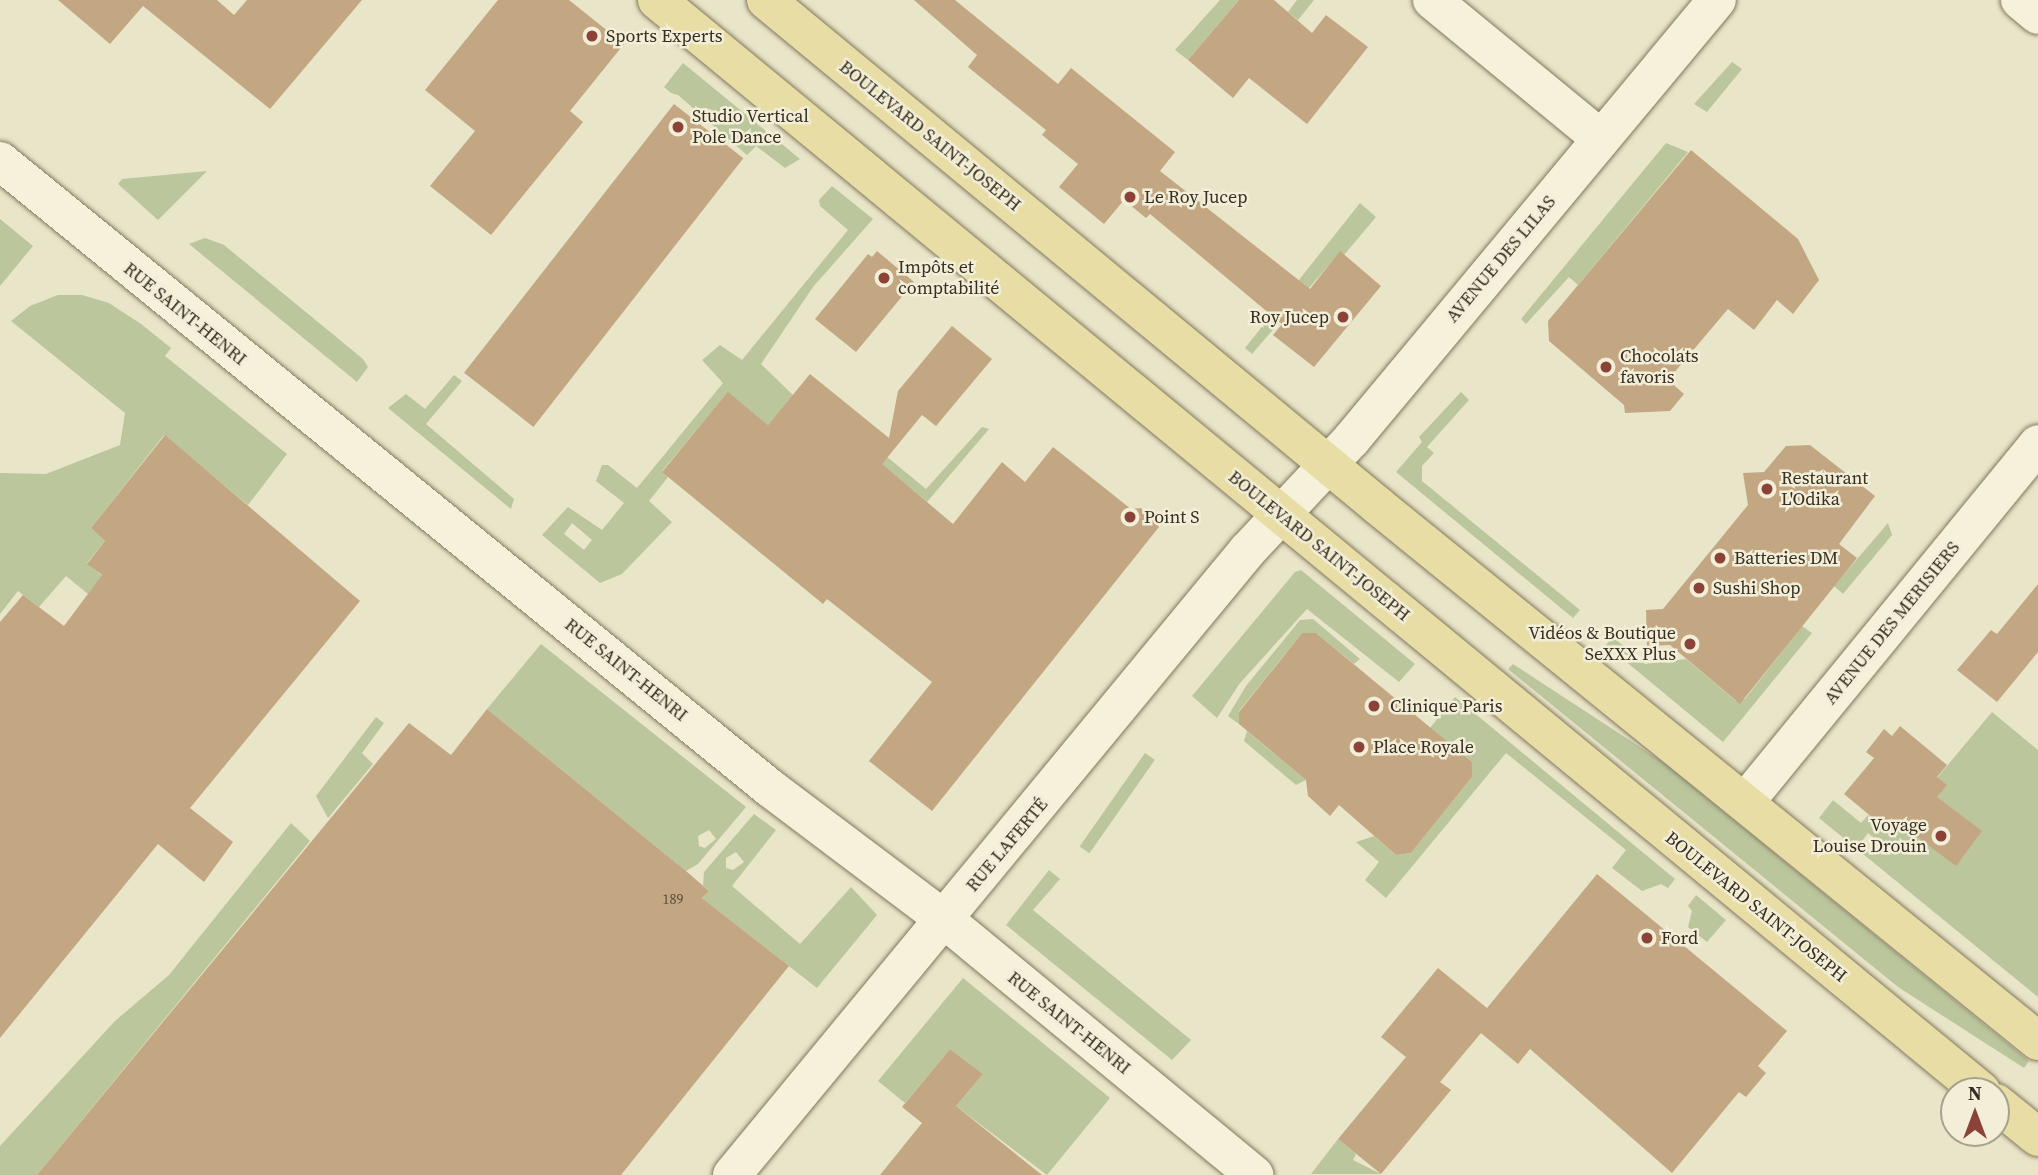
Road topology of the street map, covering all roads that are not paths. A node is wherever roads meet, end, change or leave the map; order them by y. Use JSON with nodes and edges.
{"nodes":[{"id":1,"x":657,"y":0,"type":"edge"},
{"id":2,"x":766,"y":0,"type":"edge"},
{"id":3,"x":1432,"y":0,"type":"edge"},
{"id":4,"x":1717,"y":0,"type":"edge"},
{"id":5,"x":2020,"y":0,"type":"edge"},
{"id":6,"x":2038,"y":15,"type":"edge"},
{"id":7,"x":1600,"y":138,"type":"junction"},
{"id":8,"x":0,"y":161,"type":"edge"},
{"id":9,"x":2038,"y":444,"type":"edge"},
{"id":10,"x":1329,"y":465,"type":"junction"},
{"id":11,"x":1280,"y":514,"type":"junction"},
{"id":12,"x":1746,"y":801,"type":"junction"},
{"id":13,"x":945,"y":920,"type":"junction"},
{"id":14,"x":2038,"y":1041,"type":"edge"},
{"id":15,"x":1964,"y":1077,"type":"edge"},
{"id":16,"x":2010,"y":1115,"type":"edge"},
{"id":17,"x":2038,"y":1138,"type":"edge"},
{"id":18,"x":732,"y":1175,"type":"edge"},
{"id":19,"x":1254,"y":1175,"type":"edge"}],
"edges":[{"from":1,"to":11,"type":"main road","name":"BOULEVARD SAINT-JOSEPH"},
{"from":2,"to":10,"type":"main road","name":"BOULEVARD SAINT-JOSEPH"},
{"from":3,"to":7,"type":"street"},
{"from":4,"to":7,"type":"street","name":"AVENUE DES LILAS"},
{"from":5,"to":6,"type":"street"},
{"from":7,"to":10,"type":"street","name":"AVENUE DES LILAS"},
{"from":8,"to":13,"type":"street","name":"RUE SAINT-HENRI"},
{"from":9,"to":12,"type":"street","name":"AVENUE DES MERISIERS"},
{"from":10,"to":11,"type":"street","name":"AVENUE DES LILAS"},
{"from":10,"to":12,"type":"main road","name":"BOULEVARD SAINT-JOSEPH"},
{"from":11,"to":13,"type":"street","name":"RUE LAFERTÉ"},
{"from":11,"to":15,"type":"main road","name":"BOULEVARD SAINT-JOSEPH"},
{"from":12,"to":14,"type":"main road","name":"BOULEVARD SAINT-JOSEPH"},
{"from":13,"to":18,"type":"street","name":"RUE LAFERTÉ"},
{"from":13,"to":19,"type":"street","name":"RUE SAINT-HENRI"},
{"from":16,"to":17,"type":"main road"}]}
